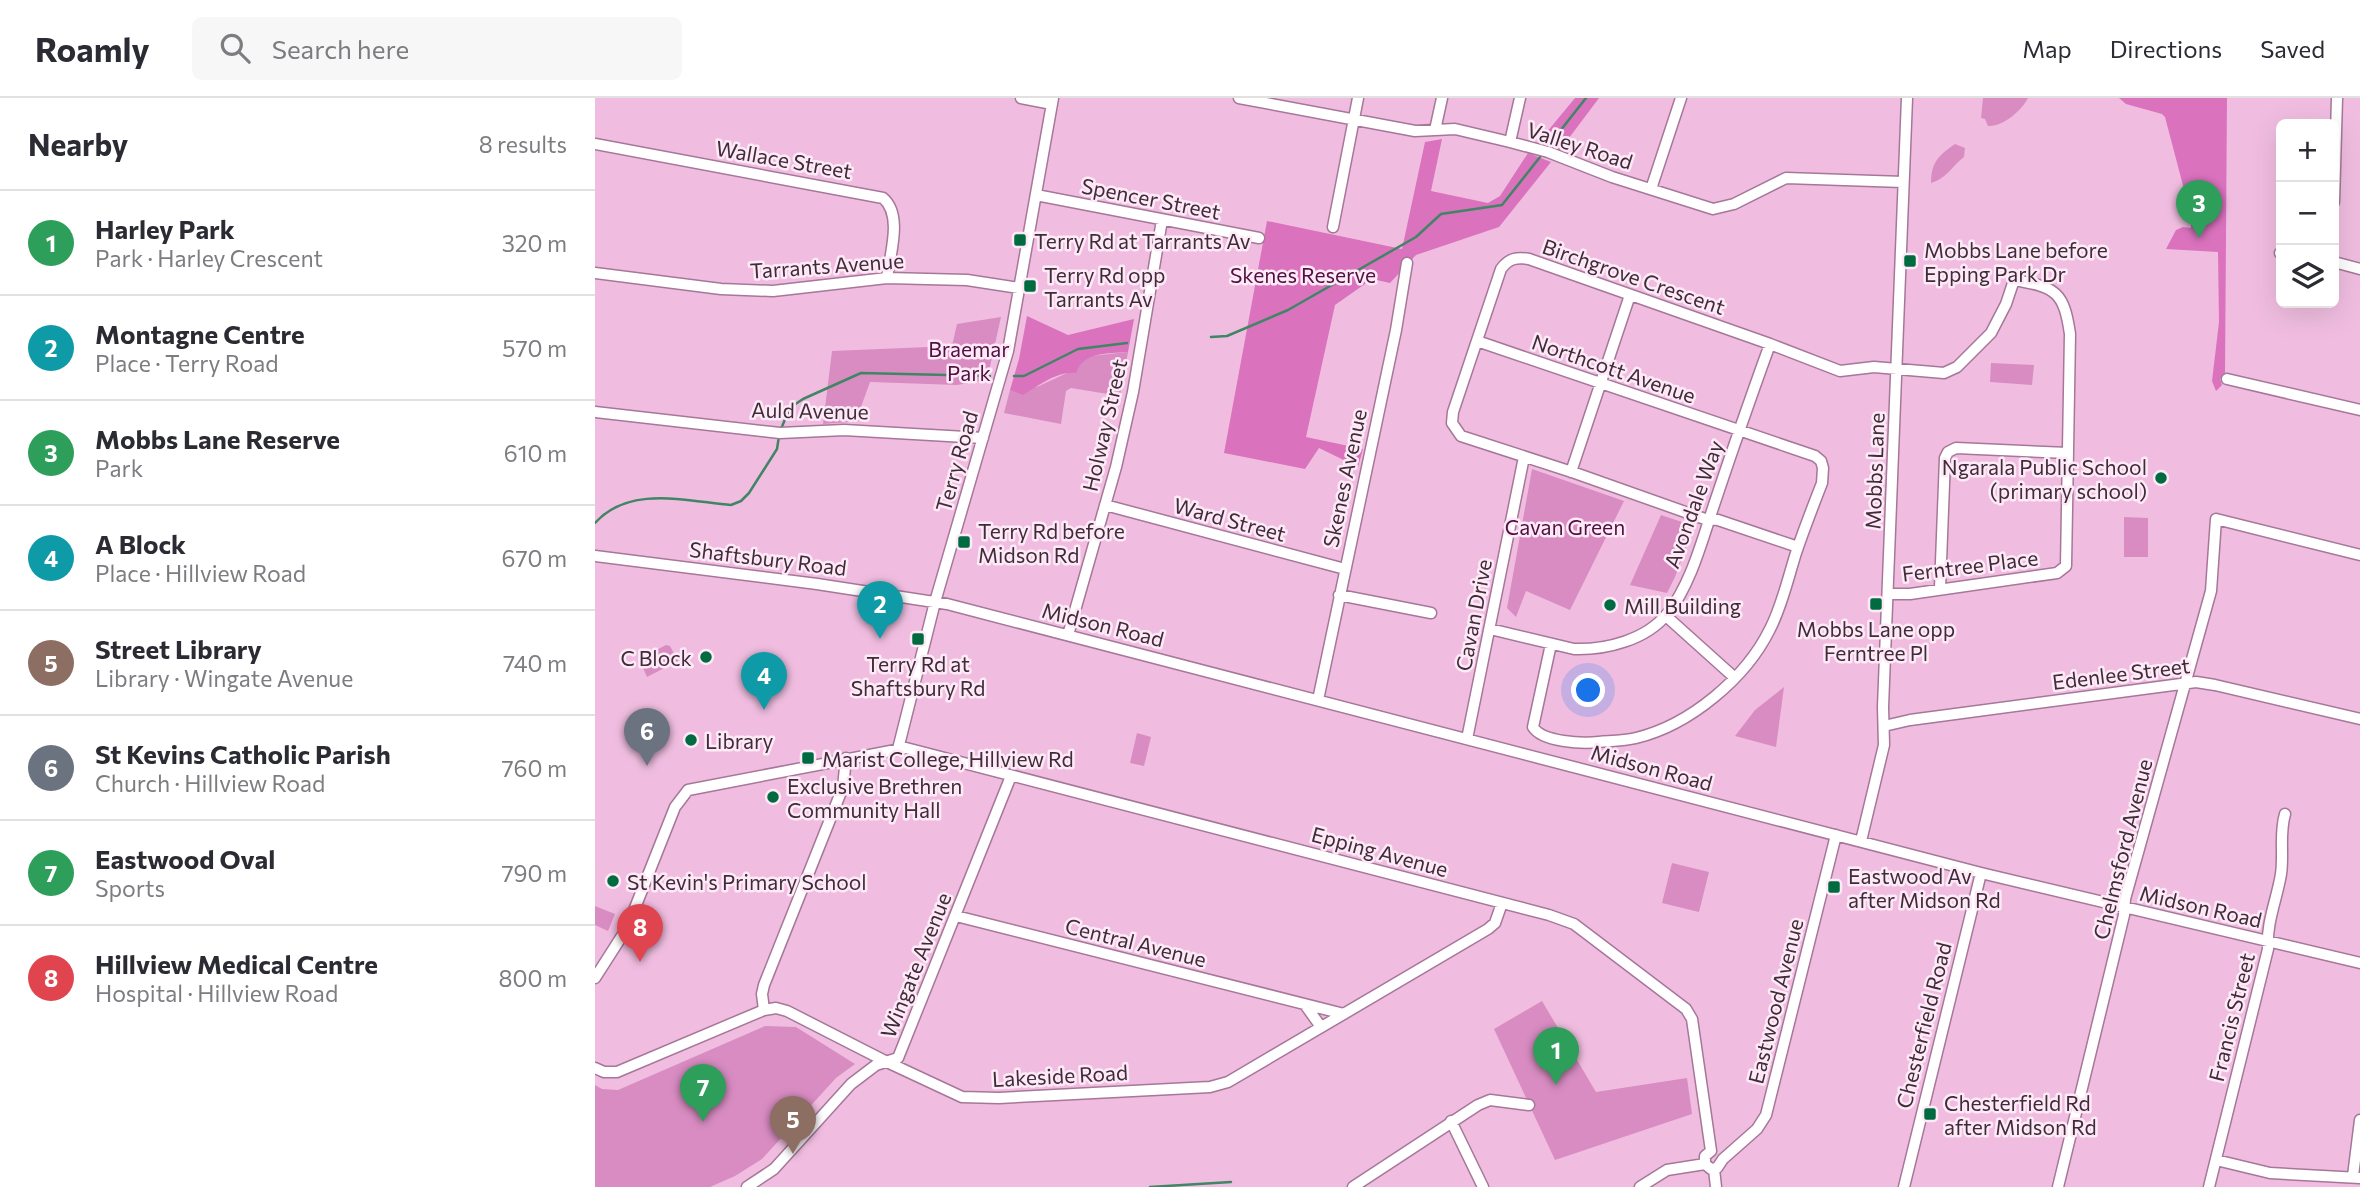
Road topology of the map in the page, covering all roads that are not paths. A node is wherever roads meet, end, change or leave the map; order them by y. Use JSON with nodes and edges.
{"nodes":[{"id":1,"x":1021,"y":98,"type":"edge"},
{"id":2,"x":1239,"y":98,"type":"edge"},
{"id":3,"x":1358,"y":98,"type":"edge"},
{"id":4,"x":1442,"y":98,"type":"edge"},
{"id":5,"x":1520,"y":98,"type":"edge"},
{"id":6,"x":1681,"y":98,"type":"edge"},
{"id":7,"x":1907,"y":98,"type":"edge"},
{"id":8,"x":2337,"y":98,"type":"edge"},
{"id":9,"x":1053,"y":101,"type":"edge"},
{"id":10,"x":1353,"y":119,"type":"junction"},
{"id":11,"x":1436,"y":130,"type":"junction"},
{"id":12,"x":1510,"y":142,"type":"junction"},
{"id":13,"x":595,"y":144,"type":"edge"},
{"id":14,"x":1903,"y":182,"type":"junction"},
{"id":15,"x":2335,"y":182,"type":"edge"},
{"id":16,"x":1650,"y":189,"type":"junction"},
{"id":17,"x":1036,"y":195,"type":"junction"},
{"id":18,"x":1162,"y":220,"type":"junction"},
{"id":19,"x":1333,"y":227,"type":"dead end"},
{"id":20,"x":1259,"y":238,"type":"dead end"},
{"id":21,"x":1407,"y":263,"type":"dead end"},
{"id":22,"x":2339,"y":263,"type":"edge"},
{"id":23,"x":2360,"y":269,"type":"edge"},
{"id":24,"x":595,"y":273,"type":"edge"},
{"id":25,"x":887,"y":278,"type":"junction"},
{"id":26,"x":1019,"y":288,"type":"junction"},
{"id":27,"x":1630,"y":295,"type":"junction"},
{"id":28,"x":1477,"y":341,"type":"junction"},
{"id":29,"x":1770,"y":344,"type":"junction"},
{"id":30,"x":1896,"y":369,"type":"junction"},
{"id":31,"x":2227,"y":380,"type":"dead end"},
{"id":32,"x":1600,"y":384,"type":"junction"},
{"id":33,"x":2360,"y":410,"type":"edge"},
{"id":34,"x":595,"y":412,"type":"edge"},
{"id":35,"x":1739,"y":432,"type":"junction"},
{"id":36,"x":983,"y":438,"type":"junction"},
{"id":37,"x":2068,"y":453,"type":"junction"},
{"id":38,"x":1524,"y":457,"type":"junction"},
{"id":39,"x":1571,"y":472,"type":"junction"},
{"id":40,"x":1105,"y":505,"type":"junction"},
{"id":41,"x":1709,"y":519,"type":"junction"},
{"id":42,"x":1798,"y":547,"type":"junction"},
{"id":43,"x":2360,"y":555,"type":"edge"},
{"id":44,"x":595,"y":556,"type":"edge"},
{"id":45,"x":1345,"y":569,"type":"junction"},
{"id":46,"x":1940,"y":588,"type":"junction"},
{"id":47,"x":1889,"y":594,"type":"junction"},
{"id":48,"x":1339,"y":595,"type":"junction"},
{"id":49,"x":935,"y":602,"type":"junction"},
{"id":50,"x":1431,"y":613,"type":"dead end"},
{"id":51,"x":1666,"y":616,"type":"junction"},
{"id":52,"x":1490,"y":629,"type":"junction"},
{"id":53,"x":1068,"y":635,"type":"junction"},
{"id":54,"x":1551,"y":644,"type":"junction"},
{"id":55,"x":1735,"y":678,"type":"junction"},
{"id":56,"x":2186,"y":684,"type":"junction"},
{"id":57,"x":1318,"y":700,"type":"junction"},
{"id":58,"x":2360,"y":719,"type":"edge"},
{"id":59,"x":1884,"y":726,"type":"junction"},
{"id":60,"x":1467,"y":739,"type":"junction"},
{"id":61,"x":898,"y":749,"type":"junction"},
{"id":62,"x":846,"y":758,"type":"junction"},
{"id":63,"x":1011,"y":776,"type":"junction"},
{"id":64,"x":2285,"y":814,"type":"dead end"},
{"id":65,"x":1836,"y":835,"type":"junction"},
{"id":66,"x":1860,"y":841,"type":"junction"},
{"id":67,"x":1981,"y":873,"type":"junction"},
{"id":68,"x":1502,"y":903,"type":"junction"},
{"id":69,"x":2125,"y":908,"type":"junction"},
{"id":70,"x":955,"y":916,"type":"junction"},
{"id":71,"x":2267,"y":941,"type":"junction"},
{"id":72,"x":2360,"y":963,"type":"edge"},
{"id":73,"x":595,"y":978,"type":"edge"},
{"id":74,"x":1306,"y":1006,"type":"junction"},
{"id":75,"x":764,"y":1010,"type":"junction"},
{"id":76,"x":1344,"y":1014,"type":"junction"},
{"id":77,"x":1321,"y":1027,"type":"junction"},
{"id":78,"x":887,"y":1062,"type":"junction"},
{"id":79,"x":595,"y":1068,"type":"edge"},
{"id":80,"x":1529,"y":1105,"type":"dead end"},
{"id":81,"x":2360,"y":1120,"type":"edge"},
{"id":82,"x":1451,"y":1121,"type":"junction"},
{"id":83,"x":1711,"y":1151,"type":"junction"},
{"id":84,"x":1723,"y":1159,"type":"junction"},
{"id":85,"x":2216,"y":1160,"type":"junction"},
{"id":86,"x":1709,"y":1167,"type":"junction"},
{"id":87,"x":2356,"y":1177,"type":"edge"},
{"id":88,"x":747,"y":1187,"type":"edge"},
{"id":89,"x":1353,"y":1187,"type":"edge"},
{"id":90,"x":1483,"y":1187,"type":"edge"},
{"id":91,"x":1640,"y":1187,"type":"edge"},
{"id":92,"x":1716,"y":1187,"type":"edge"},
{"id":93,"x":1904,"y":1187,"type":"edge"},
{"id":94,"x":2058,"y":1187,"type":"edge"},
{"id":95,"x":2209,"y":1187,"type":"edge"}],
"edges":[{"from":1,"to":9,"type":"street"},
{"from":2,"to":10,"type":"street","name":"Valley Road"},
{"from":3,"to":10,"type":"street"},
{"from":4,"to":11,"type":"street"},
{"from":5,"to":12,"type":"street"},
{"from":6,"to":16,"type":"street"},
{"from":7,"to":14,"type":"street","name":"Mobbs Lane"},
{"from":8,"to":15,"type":"street"},
{"from":9,"to":17,"type":"street","name":"Terry Road"},
{"from":10,"to":11,"type":"street","name":"Valley Road"},
{"from":10,"to":19,"type":"street"},
{"from":11,"to":12,"type":"street","name":"Valley Road"},
{"from":12,"to":16,"type":"street","name":"Valley Road"},
{"from":13,"to":25,"type":"street","name":"Wallace Street"},
{"from":14,"to":16,"type":"street","name":"Valley Road"},
{"from":14,"to":30,"type":"street","name":"Mobbs Lane"},
{"from":17,"to":18,"type":"street","name":"Spencer Street"},
{"from":17,"to":26,"type":"street","name":"Terry Road"},
{"from":18,"to":20,"type":"street","name":"Spencer Street"},
{"from":18,"to":40,"type":"street","name":"Holway Street"},
{"from":21,"to":45,"type":"street","name":"Skenes Avenue"},
{"from":22,"to":23,"type":"street"},
{"from":24,"to":25,"type":"street","name":"Tarrants Avenue"},
{"from":25,"to":26,"type":"street","name":"Tarrants Avenue"},
{"from":26,"to":36,"type":"street","name":"Terry Road"},
{"from":27,"to":28,"type":"street","name":"Birchgrove Crescent"},
{"from":27,"to":29,"type":"street","name":"Birchgrove Crescent"},
{"from":27,"to":32,"type":"street"},
{"from":28,"to":32,"type":"street","name":"Northcott Avenue"},
{"from":28,"to":38,"type":"street","name":"Birchgrove Crescent"},
{"from":29,"to":30,"type":"street","name":"Birchgrove Crescent"},
{"from":29,"to":35,"type":"street","name":"Avondale Way"},
{"from":30,"to":37,"type":"street","name":"Birchgrove Crescent"},
{"from":30,"to":47,"type":"street","name":"Mobbs Lane"},
{"from":31,"to":33,"type":"street"},
{"from":32,"to":35,"type":"street","name":"Northcott Avenue"},
{"from":32,"to":39,"type":"street"},
{"from":34,"to":36,"type":"street","name":"Auld Avenue"},
{"from":35,"to":41,"type":"street","name":"Avondale Way"},
{"from":35,"to":42,"type":"street","name":"Northcott Avenue"},
{"from":36,"to":49,"type":"street","name":"Terry Road"},
{"from":37,"to":46,"type":"street","name":"Ferntree Place"},
{"from":37,"to":46,"type":"street"},
{"from":38,"to":39,"type":"street","name":"Birchgrove Crescent"},
{"from":38,"to":52,"type":"street","name":"Cavan Drive"},
{"from":39,"to":41,"type":"street","name":"Birchgrove Crescent"},
{"from":40,"to":45,"type":"street","name":"Ward Street"},
{"from":40,"to":53,"type":"street","name":"Holway Street"},
{"from":41,"to":42,"type":"street","name":"Birchgrove Crescent"},
{"from":41,"to":51,"type":"street","name":"Avondale Way"},
{"from":42,"to":55,"type":"street"},
{"from":43,"to":56,"type":"street","name":"Chelmsford Avenue"},
{"from":44,"to":49,"type":"street","name":"Shaftsbury Road"},
{"from":45,"to":48,"type":"street","name":"Skenes Avenue"},
{"from":46,"to":47,"type":"street","name":"Ferntree Place"},
{"from":47,"to":59,"type":"street","name":"Mobbs Lane"},
{"from":48,"to":50,"type":"street"},
{"from":48,"to":57,"type":"street","name":"Skenes Avenue"},
{"from":49,"to":53,"type":"street","name":"Midson Road"},
{"from":49,"to":61,"type":"street","name":"Terry Road"},
{"from":51,"to":54,"type":"street","name":"Avondale Way"},
{"from":51,"to":55,"type":"street"},
{"from":52,"to":54,"type":"street","name":"Avondale Way"},
{"from":52,"to":60,"type":"street","name":"Cavan Drive"},
{"from":53,"to":57,"type":"street","name":"Midson Road"},
{"from":54,"to":55,"type":"street"},
{"from":56,"to":58,"type":"street","name":"Edenlee Street"},
{"from":56,"to":59,"type":"street","name":"Edenlee Street"},
{"from":56,"to":69,"type":"street","name":"Chelmsford Avenue"},
{"from":57,"to":60,"type":"street","name":"Midson Road"},
{"from":59,"to":66,"type":"street","name":"Mobbs Lane"},
{"from":60,"to":65,"type":"street","name":"Midson Road"},
{"from":61,"to":62,"type":"street","name":"Epping Avenue"},
{"from":61,"to":63,"type":"street","name":"Epping Avenue"},
{"from":62,"to":73,"type":"street","name":"Epping Avenue"},
{"from":62,"to":75,"type":"street"},
{"from":63,"to":68,"type":"street","name":"Epping Avenue"},
{"from":63,"to":70,"type":"street","name":"Wingate Avenue"},
{"from":64,"to":71,"type":"street","name":"Francis Street"},
{"from":65,"to":66,"type":"street","name":"Midson Road"},
{"from":65,"to":84,"type":"street","name":"Eastwood Avenue"},
{"from":66,"to":67,"type":"street","name":"Midson Road"},
{"from":67,"to":69,"type":"street","name":"Midson Road"},
{"from":67,"to":93,"type":"street","name":"Chesterfield Road"},
{"from":68,"to":76,"type":"street","name":"Lakeside Road"},
{"from":68,"to":83,"type":"street","name":"Epping Avenue"},
{"from":69,"to":71,"type":"street","name":"Midson Road"},
{"from":69,"to":94,"type":"street","name":"Chelmsford Avenue"},
{"from":70,"to":74,"type":"street","name":"Central Avenue"},
{"from":70,"to":78,"type":"street","name":"Wingate Avenue"},
{"from":71,"to":72,"type":"street","name":"Midson Road"},
{"from":71,"to":85,"type":"street","name":"Francis Street"},
{"from":74,"to":76,"type":"street","name":"Central Avenue"},
{"from":74,"to":77,"type":"street"},
{"from":75,"to":78,"type":"street","name":"Lakeside Road"},
{"from":75,"to":79,"type":"street"},
{"from":76,"to":77,"type":"street","name":"Lakeside Road"},
{"from":77,"to":78,"type":"street","name":"Lakeside Road"},
{"from":78,"to":88,"type":"street","name":"Wingate Avenue"},
{"from":80,"to":82,"type":"street"},
{"from":81,"to":87,"type":"street"},
{"from":82,"to":89,"type":"street"},
{"from":82,"to":90,"type":"street"},
{"from":83,"to":84,"type":"street"},
{"from":83,"to":86,"type":"street"},
{"from":84,"to":86,"type":"street"},
{"from":85,"to":87,"type":"street"},
{"from":85,"to":95,"type":"street","name":"Francis Street"},
{"from":86,"to":91,"type":"street"},
{"from":86,"to":92,"type":"street"}]}
